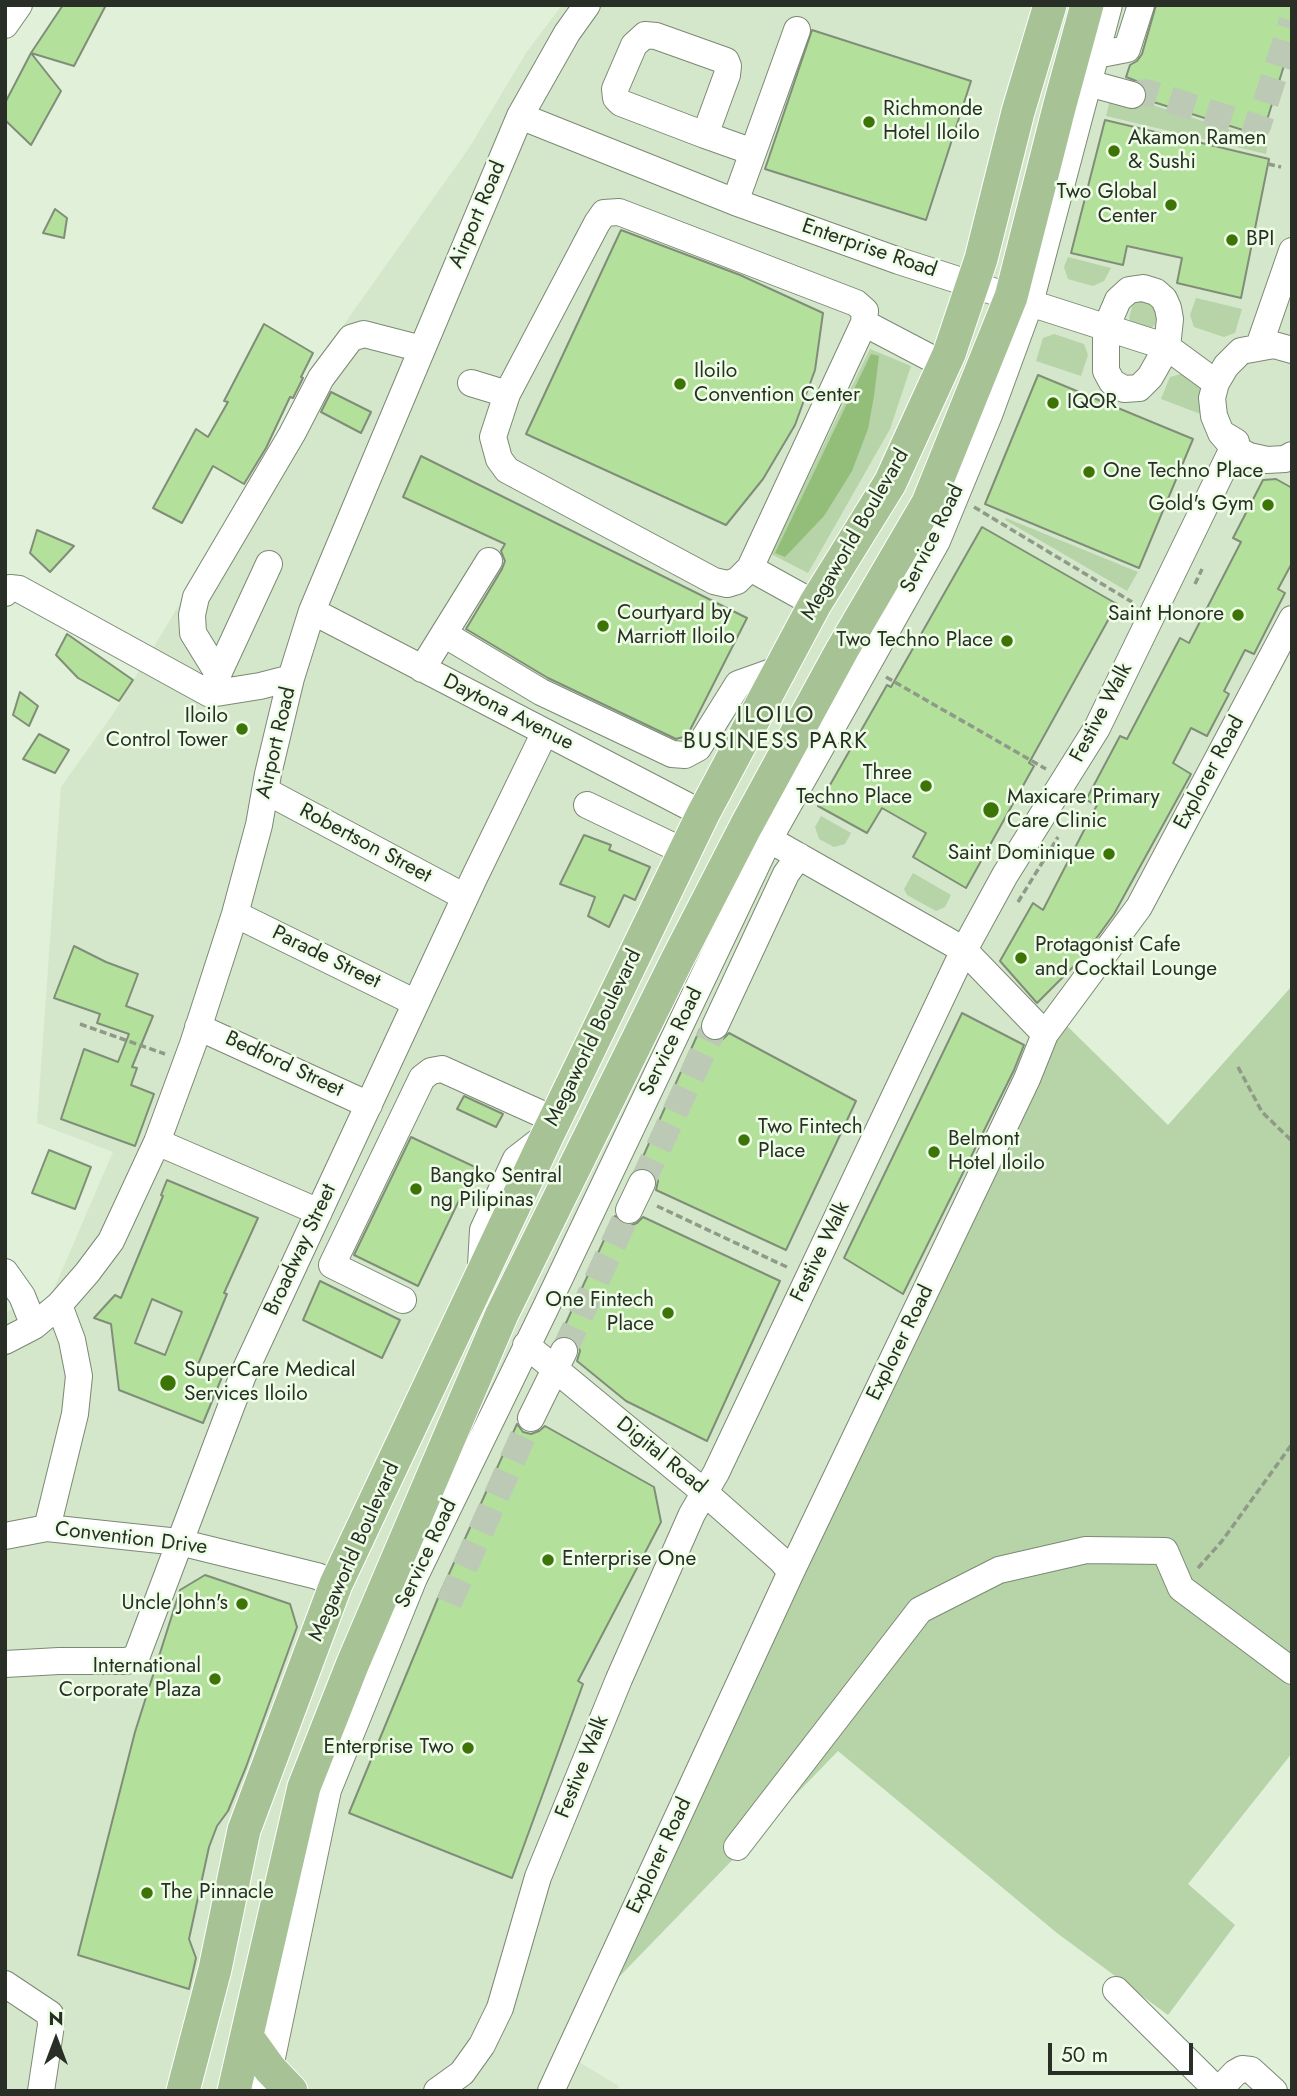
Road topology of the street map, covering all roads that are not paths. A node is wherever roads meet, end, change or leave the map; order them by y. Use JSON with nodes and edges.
{"nodes":[{"id":1,"x":19,"y":5,"type":"edge"},
{"id":2,"x":587,"y":5,"type":"edge"},
{"id":3,"x":1050,"y":5,"type":"edge"},
{"id":4,"x":1087,"y":5,"type":"edge"},
{"id":5,"x":1109,"y":5,"type":"edge"},
{"id":6,"x":1141,"y":5,"type":"edge"},
{"id":7,"x":5,"y":24,"type":"edge"},
{"id":8,"x":797,"y":30,"type":"dead end"},
{"id":9,"x":1092,"y":69,"type":"junction"},
{"id":10,"x":1128,"y":86,"type":"tunnel mouth"},
{"id":11,"x":520,"y":116,"type":"junction"},
{"id":12,"x":705,"y":135,"type":"junction"},
{"id":13,"x":753,"y":152,"type":"junction"},
{"id":14,"x":999,"y":190,"type":"junction"},
{"id":15,"x":1035,"y":198,"type":"junction"},
{"id":16,"x":735,"y":202,"type":"junction"},
{"id":17,"x":1292,"y":251,"type":"edge"},
{"id":18,"x":974,"y":284,"type":"junction"},
{"id":19,"x":1020,"y":300,"type":"junction"},
{"id":20,"x":864,"y":323,"type":"junction"},
{"id":21,"x":1106,"y":328,"type":"junction"},
{"id":22,"x":1259,"y":346,"type":"junction"},
{"id":23,"x":1167,"y":347,"type":"junction"},
{"id":24,"x":422,"y":349,"type":"junction"},
{"id":25,"x":1292,"y":349,"type":"edge"},
{"id":26,"x":947,"y":360,"type":"junction"},
{"id":27,"x":984,"y":368,"type":"junction"},
{"id":28,"x":471,"y":383,"type":"dead end"},
{"id":29,"x":1216,"y":383,"type":"junction"},
{"id":30,"x":507,"y":394,"type":"junction"},
{"id":31,"x":1221,"y":433,"type":"junction"},
{"id":32,"x":1290,"y":458,"type":"edge"},
{"id":33,"x":489,"y":561,"type":"dead end"},
{"id":34,"x":269,"y":565,"type":"dead end"},
{"id":35,"x":750,"y":568,"type":"junction"},
{"id":36,"x":5,"y":593,"type":"edge"},
{"id":37,"x":816,"y":604,"type":"junction"},
{"id":38,"x":312,"y":611,"type":"junction"},
{"id":39,"x":1292,"y":619,"type":"edge"},
{"id":40,"x":444,"y":635,"type":"junction"},
{"id":41,"x":783,"y":668,"type":"junction"},
{"id":42,"x":422,"y":669,"type":"junction"},
{"id":43,"x":291,"y":678,"type":"junction"},
{"id":44,"x":214,"y":683,"type":"junction"},
{"id":45,"x":545,"y":732,"type":"junction"},
{"id":46,"x":266,"y":791,"type":"junction"},
{"id":47,"x":587,"y":804,"type":"dead end"},
{"id":48,"x":704,"y":814,"type":"junction"},
{"id":49,"x":757,"y":832,"type":"junction"},
{"id":50,"x":685,"y":852,"type":"junction"},
{"id":51,"x":799,"y":856,"type":"junction"},
{"id":52,"x":465,"y":897,"type":"junction"},
{"id":53,"x":235,"y":914,"type":"junction"},
{"id":54,"x":964,"y":950,"type":"junction"},
{"id":55,"x":416,"y":1003,"type":"junction"},
{"id":56,"x":715,"y":1026,"type":"tunnel mouth"},
{"id":57,"x":198,"y":1027,"type":"junction"},
{"id":58,"x":1045,"y":1034,"type":"junction"},
{"id":59,"x":369,"y":1105,"type":"junction"},
{"id":60,"x":552,"y":1127,"type":"junction"},
{"id":61,"x":157,"y":1142,"type":"junction"},
{"id":62,"x":319,"y":1212,"type":"junction"},
{"id":63,"x":301,"y":1251,"type":"junction"},
{"id":64,"x":332,"y":1265,"type":"junction"},
{"id":65,"x":5,"y":1272,"type":"edge"},
{"id":66,"x":402,"y":1300,"type":"dead end"},
{"id":67,"x":59,"y":1305,"type":"junction"},
{"id":68,"x":34,"y":1326,"type":"junction"},
{"id":69,"x":5,"y":1341,"type":"edge"},
{"id":70,"x":526,"y":1345,"type":"junction"},
{"id":71,"x":559,"y":1360,"type":"junction"},
{"id":72,"x":531,"y":1418,"type":"tunnel mouth"},
{"id":73,"x":704,"y":1492,"type":"junction"},
{"id":74,"x":47,"y":1528,"type":"junction"},
{"id":75,"x":5,"y":1535,"type":"edge"},
{"id":76,"x":179,"y":1542,"type":"junction"},
{"id":77,"x":791,"y":1572,"type":"junction"},
{"id":78,"x":337,"y":1584,"type":"junction"},
{"id":79,"x":5,"y":1664,"type":"edge"},
{"id":80,"x":1292,"y":1671,"type":"edge"},
{"id":81,"x":737,"y":1847,"type":"dead end"},
{"id":82,"x":217,"y":1953,"type":"junction"},
{"id":83,"x":266,"y":1959,"type":"junction"},
{"id":84,"x":5,"y":1984,"type":"edge"},
{"id":85,"x":1116,"y":1990,"type":"dead end"},
{"id":86,"x":247,"y":2037,"type":"junction"},
{"id":87,"x":275,"y":2083,"type":"edge"},
{"id":88,"x":41,"y":2091,"type":"edge"},
{"id":89,"x":183,"y":2091,"type":"edge"},
{"id":90,"x":234,"y":2091,"type":"edge"},
{"id":91,"x":437,"y":2091,"type":"edge"},
{"id":92,"x":551,"y":2091,"type":"edge"},
{"id":93,"x":1218,"y":2091,"type":"edge"},
{"id":94,"x":1274,"y":2091,"type":"edge"}],
"edges":[{"from":1,"to":7,"type":"street"},
{"from":2,"to":11,"type":"street","name":"Airport Road"},
{"from":3,"to":14,"type":"main road","name":"Megaworld Boulevard"},
{"from":4,"to":15,"type":"main road","name":"Megaworld Boulevard"},
{"from":5,"to":9,"type":"street","name":"Service Road"},
{"from":6,"to":9,"type":"street"},
{"from":8,"to":13,"type":"street"},
{"from":9,"to":10,"type":"street"},
{"from":9,"to":19,"type":"street","name":"Service Road"},
{"from":11,"to":16,"type":"street","name":"Enterprise Road"},
{"from":11,"to":24,"type":"street","name":"Airport Road"},
{"from":12,"to":12,"type":"street"},
{"from":12,"to":13,"type":"street"},
{"from":13,"to":16,"type":"street"},
{"from":14,"to":15,"type":"main road"},
{"from":14,"to":18,"type":"main road","name":"Megaworld Boulevard"},
{"from":15,"to":19,"type":"main road","name":"Megaworld Boulevard"},
{"from":16,"to":18,"type":"street","name":"Enterprise Road"},
{"from":17,"to":22,"type":"street"},
{"from":18,"to":19,"type":"street","name":"Enterprise Road"},
{"from":18,"to":26,"type":"main road","name":"Megaworld Boulevard"},
{"from":19,"to":21,"type":"street","name":"Enterprise Road"},
{"from":19,"to":27,"type":"main road","name":"Megaworld Boulevard"},
{"from":19,"to":49,"type":"street","name":"Service Road"},
{"from":20,"to":26,"type":"street"},
{"from":20,"to":30,"type":"street"},
{"from":20,"to":35,"type":"street"},
{"from":21,"to":23,"type":"street","name":"Enterprise Road"},
{"from":21,"to":23,"type":"street"},
{"from":21,"to":23,"type":"street"},
{"from":22,"to":25,"type":"street"},
{"from":22,"to":29,"type":"street"},
{"from":23,"to":29,"type":"street","name":"Enterprise Road"},
{"from":24,"to":38,"type":"street","name":"Airport Road"},
{"from":24,"to":44,"type":"street"},
{"from":26,"to":27,"type":"main road"},
{"from":26,"to":37,"type":"main road","name":"Megaworld Boulevard"},
{"from":27,"to":49,"type":"main road","name":"Megaworld Boulevard"},
{"from":28,"to":30,"type":"street"},
{"from":29,"to":31,"type":"street"},
{"from":30,"to":35,"type":"street"},
{"from":31,"to":32,"type":"street"},
{"from":31,"to":54,"type":"street","name":"Festive Walk"},
{"from":33,"to":40,"type":"street"},
{"from":34,"to":44,"type":"street"},
{"from":35,"to":37,"type":"street"},
{"from":36,"to":44,"type":"street"},
{"from":37,"to":41,"type":"main road","name":"Megaworld Boulevard"},
{"from":38,"to":42,"type":"street","name":"Daytona Avenue"},
{"from":38,"to":43,"type":"street","name":"Airport Road"},
{"from":39,"to":58,"type":"street","name":"Explorer Road"},
{"from":40,"to":41,"type":"street"},
{"from":40,"to":42,"type":"street"},
{"from":41,"to":48,"type":"main road","name":"Megaworld Boulevard"},
{"from":42,"to":45,"type":"street","name":"Daytona Avenue"},
{"from":43,"to":44,"type":"street"},
{"from":43,"to":46,"type":"street","name":"Airport Road"},
{"from":45,"to":48,"type":"street","name":"Daytona Avenue"},
{"from":45,"to":52,"type":"street","name":"Broadway Street"},
{"from":46,"to":52,"type":"street","name":"Robertson Street"},
{"from":46,"to":53,"type":"street","name":"Airport Road"},
{"from":47,"to":50,"type":"street"},
{"from":48,"to":50,"type":"main road","name":"Megaworld Boulevard"},
{"from":49,"to":51,"type":"street"},
{"from":49,"to":70,"type":"street","name":"Service Road"},
{"from":49,"to":83,"type":"main road","name":"Megaworld Boulevard"},
{"from":50,"to":60,"type":"main road","name":"Megaworld Boulevard"},
{"from":51,"to":54,"type":"street"},
{"from":51,"to":56,"type":"street"},
{"from":52,"to":55,"type":"street","name":"Broadway Street"},
{"from":53,"to":55,"type":"street","name":"Parade Street"},
{"from":53,"to":57,"type":"street","name":"Airport Road"},
{"from":54,"to":58,"type":"street"},
{"from":54,"to":73,"type":"street","name":"Festive Walk"},
{"from":55,"to":59,"type":"street","name":"Broadway Street"},
{"from":57,"to":59,"type":"street","name":"Bedford Street"},
{"from":57,"to":61,"type":"street","name":"Airport Road"},
{"from":58,"to":77,"type":"street","name":"Explorer Road"},
{"from":59,"to":62,"type":"street","name":"Broadway Street"},
{"from":60,"to":64,"type":"street"},
{"from":60,"to":78,"type":"main road","name":"Megaworld Boulevard"},
{"from":61,"to":62,"type":"street"},
{"from":61,"to":67,"type":"street","name":"Airport Road"},
{"from":62,"to":63,"type":"street","name":"Broadway Street"},
{"from":63,"to":64,"type":"street"},
{"from":63,"to":76,"type":"street","name":"Broadway Street"},
{"from":64,"to":66,"type":"street"},
{"from":65,"to":68,"type":"street"},
{"from":67,"to":68,"type":"street","name":"Airport Road"},
{"from":67,"to":74,"type":"street"},
{"from":68,"to":69,"type":"street","name":"Airport Road"},
{"from":70,"to":71,"type":"street","name":"Digital Road"},
{"from":70,"to":87,"type":"street","name":"Service Road"},
{"from":71,"to":72,"type":"street"},
{"from":71,"to":73,"type":"street","name":"Digital Road"},
{"from":73,"to":77,"type":"street","name":"Digital Road"},
{"from":73,"to":91,"type":"street","name":"Festive Walk"},
{"from":74,"to":75,"type":"street","name":"Convention Drive"},
{"from":74,"to":76,"type":"street","name":"Convention Drive"},
{"from":76,"to":78,"type":"street","name":"Convention Drive"},
{"from":76,"to":79,"type":"street","name":"Broadway Street"},
{"from":77,"to":92,"type":"street","name":"Explorer Road"},
{"from":78,"to":82,"type":"main road","name":"Megaworld Boulevard"},
{"from":80,"to":81,"type":"street"},
{"from":82,"to":83,"type":"main road"},
{"from":82,"to":89,"type":"main road","name":"Megaworld Boulevard"},
{"from":83,"to":86,"type":"main road","name":"Megaworld Boulevard"},
{"from":84,"to":88,"type":"street"},
{"from":85,"to":93,"type":"street"},
{"from":86,"to":87,"type":"main road"},
{"from":86,"to":90,"type":"main road","name":"Megaworld Boulevard"},
{"from":93,"to":94,"type":"street"}]}
